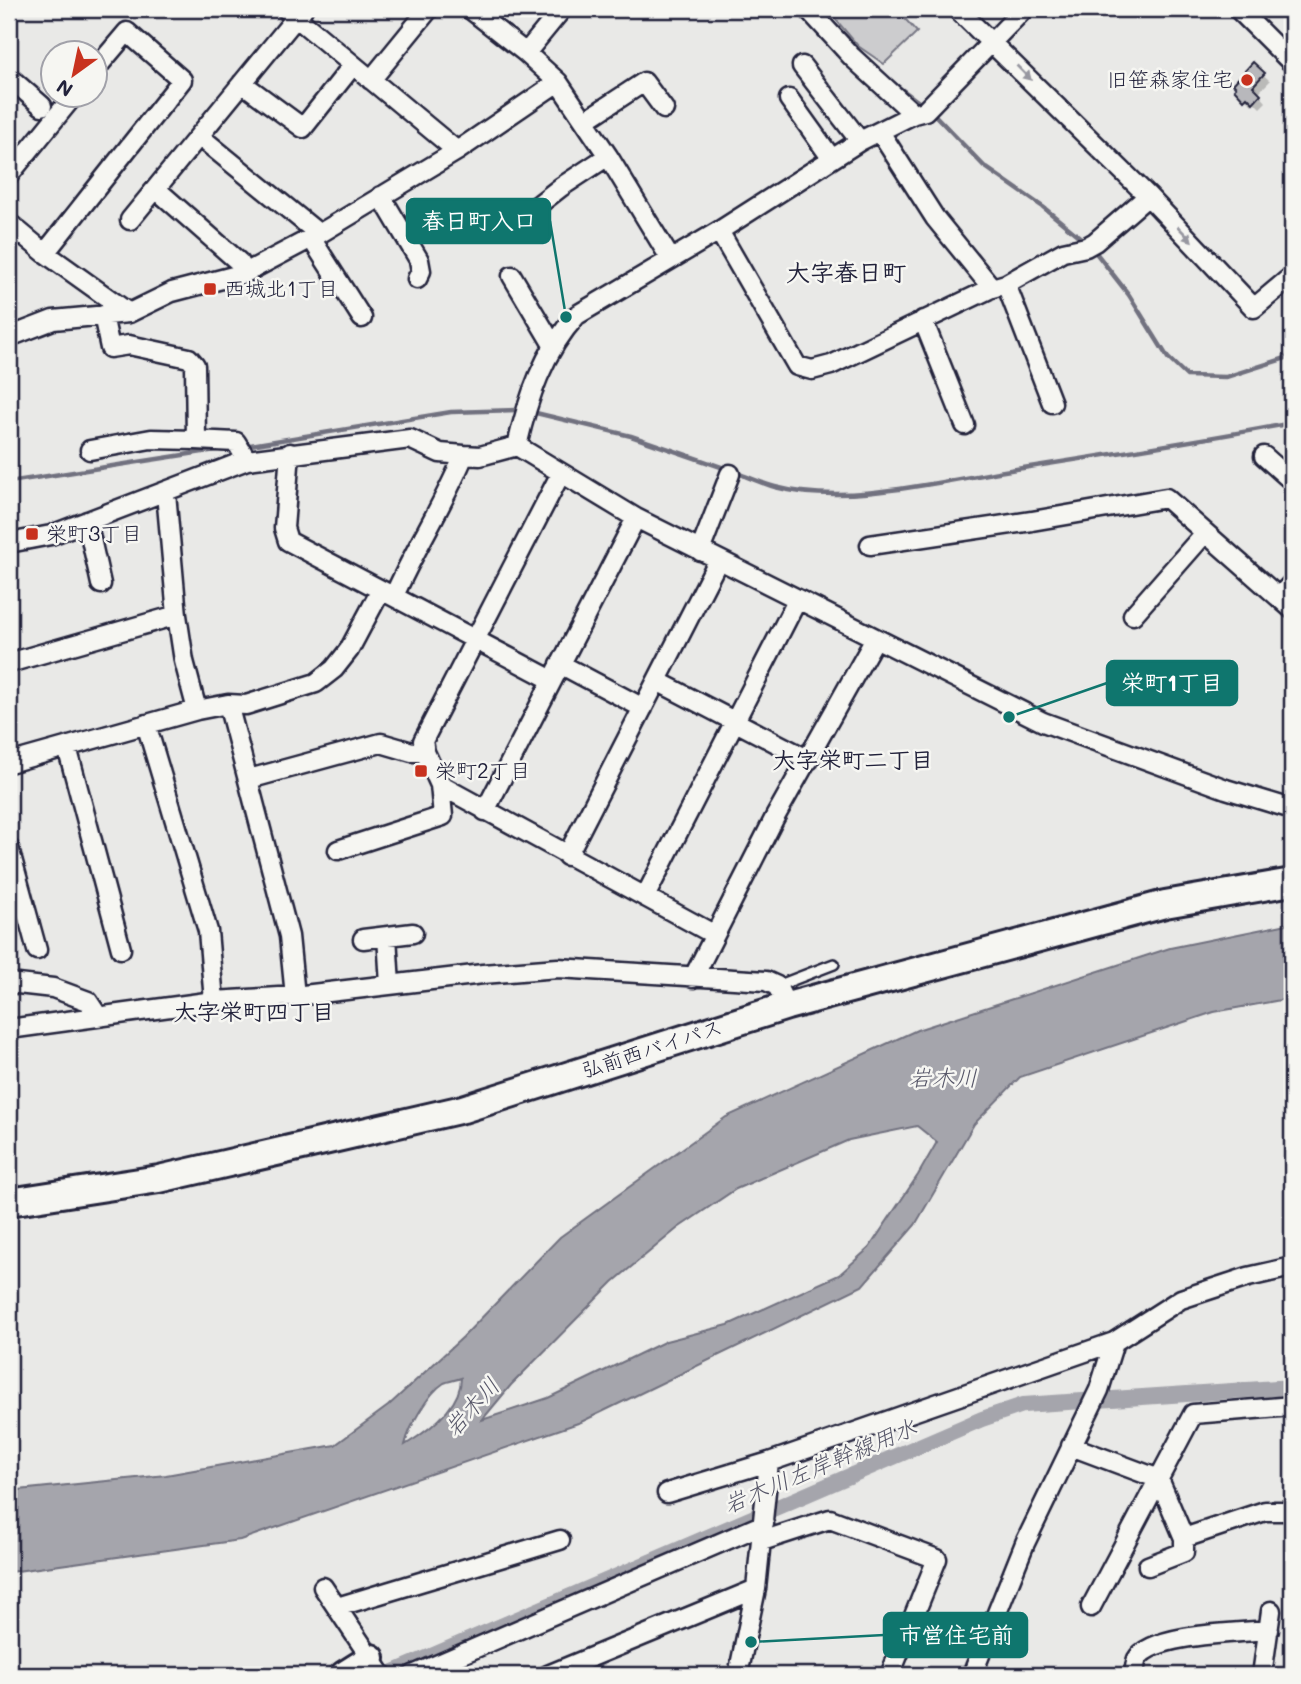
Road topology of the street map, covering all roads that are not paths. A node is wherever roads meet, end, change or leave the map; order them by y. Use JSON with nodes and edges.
{"nodes":[{"id":1,"x":429,"y":9,"type":"edge"},
{"id":2,"x":470,"y":9,"type":"edge"},
{"id":3,"x":562,"y":9,"type":"edge"},
{"id":4,"x":808,"y":9,"type":"edge"},
{"id":5,"x":957,"y":9,"type":"edge"},
{"id":6,"x":1024,"y":9,"type":"edge"},
{"id":7,"x":1238,"y":9,"type":"edge"},
{"id":8,"x":295,"y":12,"type":"edge"},
{"id":9,"x":992,"y":42,"type":"junction"},
{"id":10,"x":526,"y":53,"type":"junction"},
{"id":11,"x":108,"y":54,"type":"edge"},
{"id":12,"x":1292,"y":63,"type":"edge"},
{"id":13,"x":353,"y":65,"type":"junction"},
{"id":14,"x":802,"y":66,"type":"dead end"},
{"id":15,"x":9,"y":77,"type":"edge"},
{"id":16,"x":371,"y":80,"type":"junction"},
{"id":17,"x":558,"y":82,"type":"junction"},
{"id":18,"x":243,"y":83,"type":"junction"},
{"id":19,"x":789,"y":99,"type":"dead end"},
{"id":20,"x":38,"y":102,"type":"edge"},
{"id":21,"x":64,"y":108,"type":"edge"},
{"id":22,"x":664,"y":109,"type":"dead end"},
{"id":23,"x":924,"y":110,"type":"junction"},
{"id":24,"x":586,"y":120,"type":"junction"},
{"id":25,"x":880,"y":132,"type":"junction"},
{"id":26,"x":199,"y":136,"type":"junction"},
{"id":27,"x":860,"y":141,"type":"junction"},
{"id":28,"x":457,"y":151,"type":"junction"},
{"id":29,"x":608,"y":156,"type":"junction"},
{"id":30,"x":832,"y":159,"type":"junction"},
{"id":31,"x":9,"y":175,"type":"edge"},
{"id":32,"x":156,"y":189,"type":"junction"},
{"id":33,"x":381,"y":196,"type":"junction"},
{"id":34,"x":1148,"y":196,"type":"junction"},
{"id":35,"x":538,"y":205,"type":"dead end"},
{"id":36,"x":130,"y":220,"type":"dead end"},
{"id":37,"x":9,"y":223,"type":"edge"},
{"id":38,"x":719,"y":231,"type":"junction"},
{"id":39,"x":315,"y":236,"type":"junction"},
{"id":40,"x":45,"y":253,"type":"junction"},
{"id":41,"x":670,"y":258,"type":"junction"},
{"id":42,"x":245,"y":273,"type":"junction"},
{"id":43,"x":512,"y":276,"type":"dead end"},
{"id":44,"x":1292,"y":276,"type":"edge"},
{"id":45,"x":417,"y":279,"type":"dead end"},
{"id":46,"x":999,"y":286,"type":"junction"},
{"id":47,"x":128,"y":313,"type":"junction"},
{"id":48,"x":103,"y":315,"type":"junction"},
{"id":49,"x":362,"y":318,"type":"dead end"},
{"id":50,"x":923,"y":320,"type":"junction"},
{"id":51,"x":9,"y":337,"type":"edge"},
{"id":52,"x":553,"y":345,"type":"junction"},
{"id":53,"x":1052,"y":403,"type":"dead end"},
{"id":54,"x":965,"y":425,"type":"dead end"},
{"id":55,"x":195,"y":440,"type":"junction"},
{"id":56,"x":517,"y":446,"type":"junction"},
{"id":57,"x":90,"y":450,"type":"dead end"},
{"id":58,"x":242,"y":451,"type":"junction"},
{"id":59,"x":290,"y":453,"type":"junction"},
{"id":60,"x":464,"y":455,"type":"junction"},
{"id":61,"x":1264,"y":456,"type":"dead end"},
{"id":62,"x":562,"y":474,"type":"junction"},
{"id":63,"x":730,"y":474,"type":"dead end"},
{"id":64,"x":1292,"y":481,"type":"edge"},
{"id":65,"x":166,"y":493,"type":"junction"},
{"id":66,"x":636,"y":519,"type":"junction"},
{"id":67,"x":87,"y":521,"type":"junction"},
{"id":68,"x":1205,"y":533,"type":"junction"},
{"id":69,"x":9,"y":543,"type":"edge"},
{"id":70,"x":870,"y":545,"type":"dead end"},
{"id":71,"x":700,"y":551,"type":"junction"},
{"id":72,"x":718,"y":561,"type":"junction"},
{"id":73,"x":1292,"y":583,"type":"edge"},
{"id":74,"x":101,"y":584,"type":"dead end"},
{"id":75,"x":387,"y":593,"type":"junction"},
{"id":76,"x":797,"y":600,"type":"junction"},
{"id":77,"x":1286,"y":603,"type":"edge"},
{"id":78,"x":177,"y":615,"type":"junction"},
{"id":79,"x":1133,"y":615,"type":"dead end"},
{"id":80,"x":875,"y":639,"type":"junction"},
{"id":81,"x":476,"y":640,"type":"junction"},
{"id":82,"x":9,"y":663,"type":"edge"},
{"id":83,"x":561,"y":664,"type":"junction"},
{"id":84,"x":552,"y":680,"type":"junction"},
{"id":85,"x":657,"y":681,"type":"junction"},
{"id":86,"x":228,"y":704,"type":"junction"},
{"id":87,"x":643,"y":708,"type":"junction"},
{"id":88,"x":197,"y":710,"type":"junction"},
{"id":89,"x":735,"y":721,"type":"junction"},
{"id":90,"x":146,"y":724,"type":"junction"},
{"id":91,"x":67,"y":747,"type":"junction"},
{"id":92,"x":425,"y":752,"type":"junction"},
{"id":93,"x":809,"y":760,"type":"junction"},
{"id":94,"x":9,"y":763,"type":"edge"},
{"id":95,"x":249,"y":779,"type":"junction"},
{"id":96,"x":440,"y":785,"type":"junction"},
{"id":97,"x":1292,"y":809,"type":"edge"},
{"id":98,"x":485,"y":811,"type":"junction"},
{"id":99,"x":9,"y":848,"type":"edge"},
{"id":100,"x":338,"y":850,"type":"dead end"},
{"id":101,"x":567,"y":856,"type":"junction"},
{"id":102,"x":1292,"y":882,"type":"edge"},
{"id":103,"x":645,"y":897,"type":"junction"},
{"id":104,"x":413,"y":933,"type":"dead end"},
{"id":105,"x":715,"y":935,"type":"junction"},
{"id":106,"x":387,"y":936,"type":"junction"},
{"id":107,"x":363,"y":939,"type":"dead end"},
{"id":108,"x":121,"y":949,"type":"dead end"},
{"id":109,"x":37,"y":950,"type":"dead end"},
{"id":110,"x":834,"y":964,"type":"dead end"},
{"id":111,"x":693,"y":978,"type":"junction"},
{"id":112,"x":9,"y":983,"type":"edge"},
{"id":113,"x":390,"y":985,"type":"junction"},
{"id":114,"x":295,"y":996,"type":"junction"},
{"id":115,"x":782,"y":996,"type":"junction"},
{"id":116,"x":214,"y":1001,"type":"junction"},
{"id":117,"x":98,"y":1016,"type":"junction"},
{"id":118,"x":9,"y":1029,"type":"edge"},
{"id":119,"x":9,"y":1202,"type":"edge"},
{"id":120,"x":1292,"y":1266,"type":"edge"},
{"id":121,"x":1114,"y":1342,"type":"junction"},
{"id":122,"x":1292,"y":1406,"type":"edge"},
{"id":123,"x":1071,"y":1446,"type":"junction"},
{"id":124,"x":769,"y":1462,"type":"junction"},
{"id":125,"x":1159,"y":1479,"type":"junction"},
{"id":126,"x":667,"y":1493,"type":"dead end"},
{"id":127,"x":1292,"y":1511,"type":"edge"},
{"id":128,"x":764,"y":1522,"type":"junction"},
{"id":129,"x":1184,"y":1538,"type":"junction"},
{"id":130,"x":560,"y":1540,"type":"dead end"},
{"id":131,"x":1147,"y":1566,"type":"dead end"},
{"id":132,"x":323,"y":1587,"type":"dead end"},
{"id":133,"x":756,"y":1589,"type":"junction"},
{"id":134,"x":337,"y":1607,"type":"junction"},
{"id":135,"x":1091,"y":1607,"type":"dead end"},
{"id":136,"x":1271,"y":1611,"type":"dead end"},
{"id":137,"x":1269,"y":1630,"type":"junction"},
{"id":138,"x":378,"y":1668,"type":"edge"},
{"id":139,"x":344,"y":1675,"type":"edge"},
{"id":140,"x":413,"y":1675,"type":"edge"},
{"id":141,"x":548,"y":1675,"type":"edge"},
{"id":142,"x":738,"y":1675,"type":"edge"},
{"id":143,"x":890,"y":1675,"type":"edge"},
{"id":144,"x":972,"y":1675,"type":"edge"},
{"id":145,"x":1134,"y":1675,"type":"edge"},
{"id":146,"x":1262,"y":1675,"type":"edge"}],
"edges":[{"from":1,"to":16,"type":"street"},
{"from":2,"to":10,"type":"street"},
{"from":3,"to":10,"type":"street"},
{"from":4,"to":23,"type":"street"},
{"from":5,"to":9,"type":"street"},
{"from":6,"to":9,"type":"street"},
{"from":7,"to":12,"type":"street"},
{"from":8,"to":13,"type":"street"},
{"from":8,"to":18,"type":"street"},
{"from":9,"to":23,"type":"street"},
{"from":9,"to":34,"type":"street","one_way":true},
{"from":10,"to":17,"type":"street"},
{"from":11,"to":40,"type":"street"},
{"from":13,"to":16,"type":"street"},
{"from":13,"to":18,"type":"street"},
{"from":14,"to":27,"type":"street"},
{"from":15,"to":20,"type":"street"},
{"from":16,"to":28,"type":"street"},
{"from":17,"to":24,"type":"street"},
{"from":17,"to":28,"type":"street"},
{"from":18,"to":26,"type":"street"},
{"from":19,"to":30,"type":"street"},
{"from":21,"to":31,"type":"street"},
{"from":22,"to":24,"type":"street"},
{"from":23,"to":25,"type":"street"},
{"from":24,"to":29,"type":"street"},
{"from":25,"to":27,"type":"street"},
{"from":25,"to":46,"type":"street"},
{"from":26,"to":32,"type":"street"},
{"from":26,"to":39,"type":"street"},
{"from":27,"to":30,"type":"street"},
{"from":28,"to":33,"type":"street"},
{"from":29,"to":35,"type":"street"},
{"from":29,"to":41,"type":"street"},
{"from":30,"to":38,"type":"street"},
{"from":32,"to":36,"type":"street"},
{"from":32,"to":42,"type":"street"},
{"from":33,"to":39,"type":"street"},
{"from":33,"to":45,"type":"street"},
{"from":34,"to":44,"type":"street","one_way":true},
{"from":34,"to":46,"type":"street"},
{"from":37,"to":40,"type":"street"},
{"from":38,"to":41,"type":"street"},
{"from":38,"to":50,"type":"street"},
{"from":39,"to":42,"type":"street"},
{"from":39,"to":49,"type":"street"},
{"from":40,"to":47,"type":"street"},
{"from":41,"to":52,"type":"street"},
{"from":42,"to":47,"type":"street"},
{"from":43,"to":52,"type":"street"},
{"from":46,"to":50,"type":"street"},
{"from":46,"to":53,"type":"street"},
{"from":47,"to":48,"type":"street"},
{"from":48,"to":51,"type":"street"},
{"from":48,"to":55,"type":"street"},
{"from":50,"to":54,"type":"street"},
{"from":52,"to":56,"type":"street"},
{"from":55,"to":57,"type":"street"},
{"from":55,"to":58,"type":"street"},
{"from":56,"to":60,"type":"street"},
{"from":56,"to":62,"type":"street"},
{"from":58,"to":59,"type":"street"},
{"from":58,"to":65,"type":"street"},
{"from":59,"to":60,"type":"street"},
{"from":59,"to":75,"type":"street"},
{"from":60,"to":75,"type":"street"},
{"from":61,"to":64,"type":"street"},
{"from":62,"to":66,"type":"street"},
{"from":62,"to":81,"type":"street"},
{"from":63,"to":71,"type":"street"},
{"from":65,"to":67,"type":"street"},
{"from":65,"to":78,"type":"street"},
{"from":66,"to":71,"type":"street"},
{"from":66,"to":83,"type":"street"},
{"from":67,"to":69,"type":"street"},
{"from":67,"to":74,"type":"street"},
{"from":68,"to":70,"type":"street"},
{"from":68,"to":77,"type":"street"},
{"from":68,"to":79,"type":"street"},
{"from":71,"to":72,"type":"street"},
{"from":72,"to":76,"type":"street"},
{"from":72,"to":85,"type":"street"},
{"from":73,"to":77,"type":"street"},
{"from":75,"to":81,"type":"street"},
{"from":75,"to":86,"type":"street"},
{"from":76,"to":80,"type":"street"},
{"from":76,"to":89,"type":"street"},
{"from":78,"to":82,"type":"street"},
{"from":78,"to":88,"type":"street"},
{"from":80,"to":93,"type":"street"},
{"from":80,"to":97,"type":"street"},
{"from":81,"to":84,"type":"street"},
{"from":81,"to":92,"type":"street"},
{"from":83,"to":84,"type":"street"},
{"from":83,"to":87,"type":"street"},
{"from":84,"to":98,"type":"street"},
{"from":85,"to":87,"type":"street"},
{"from":85,"to":89,"type":"street"},
{"from":86,"to":88,"type":"street"},
{"from":86,"to":95,"type":"street"},
{"from":87,"to":101,"type":"street"},
{"from":88,"to":90,"type":"street"},
{"from":89,"to":93,"type":"street"},
{"from":89,"to":103,"type":"street"},
{"from":90,"to":91,"type":"street"},
{"from":90,"to":116,"type":"street"},
{"from":91,"to":94,"type":"street"},
{"from":91,"to":108,"type":"street"},
{"from":92,"to":95,"type":"street"},
{"from":92,"to":96,"type":"street"},
{"from":93,"to":105,"type":"street"},
{"from":95,"to":114,"type":"street"},
{"from":96,"to":98,"type":"street"},
{"from":96,"to":100,"type":"street"},
{"from":98,"to":101,"type":"street"},
{"from":99,"to":109,"type":"street"},
{"from":101,"to":103,"type":"street"},
{"from":102,"to":115,"type":"street","name":"弘前西バイパス"},
{"from":103,"to":105,"type":"street"},
{"from":104,"to":106,"type":"street"},
{"from":105,"to":111,"type":"street"},
{"from":106,"to":107,"type":"street"},
{"from":106,"to":113,"type":"street"},
{"from":110,"to":115,"type":"lane"},
{"from":111,"to":113,"type":"street"},
{"from":111,"to":115,"type":"street"},
{"from":112,"to":117,"type":"street"},
{"from":113,"to":114,"type":"street"},
{"from":114,"to":116,"type":"street"},
{"from":115,"to":119,"type":"street","name":"弘前西バイパス"},
{"from":116,"to":117,"type":"street"},
{"from":117,"to":118,"type":"street"},
{"from":120,"to":121,"type":"street"},
{"from":121,"to":123,"type":"street"},
{"from":121,"to":124,"type":"street"},
{"from":122,"to":125,"type":"street"},
{"from":123,"to":125,"type":"street"},
{"from":123,"to":144,"type":"street"},
{"from":124,"to":126,"type":"street"},
{"from":124,"to":128,"type":"street"},
{"from":125,"to":129,"type":"street"},
{"from":125,"to":135,"type":"street"},
{"from":127,"to":129,"type":"street"},
{"from":128,"to":133,"type":"street"},
{"from":128,"to":140,"type":"street"},
{"from":128,"to":143,"type":"street"},
{"from":129,"to":131,"type":"street"},
{"from":130,"to":134,"type":"street"},
{"from":132,"to":134,"type":"street"},
{"from":133,"to":141,"type":"street"},
{"from":133,"to":142,"type":"street"},
{"from":134,"to":138,"type":"street"},
{"from":136,"to":137,"type":"street"},
{"from":137,"to":145,"type":"street"},
{"from":137,"to":146,"type":"street"},
{"from":138,"to":139,"type":"street"}]}
